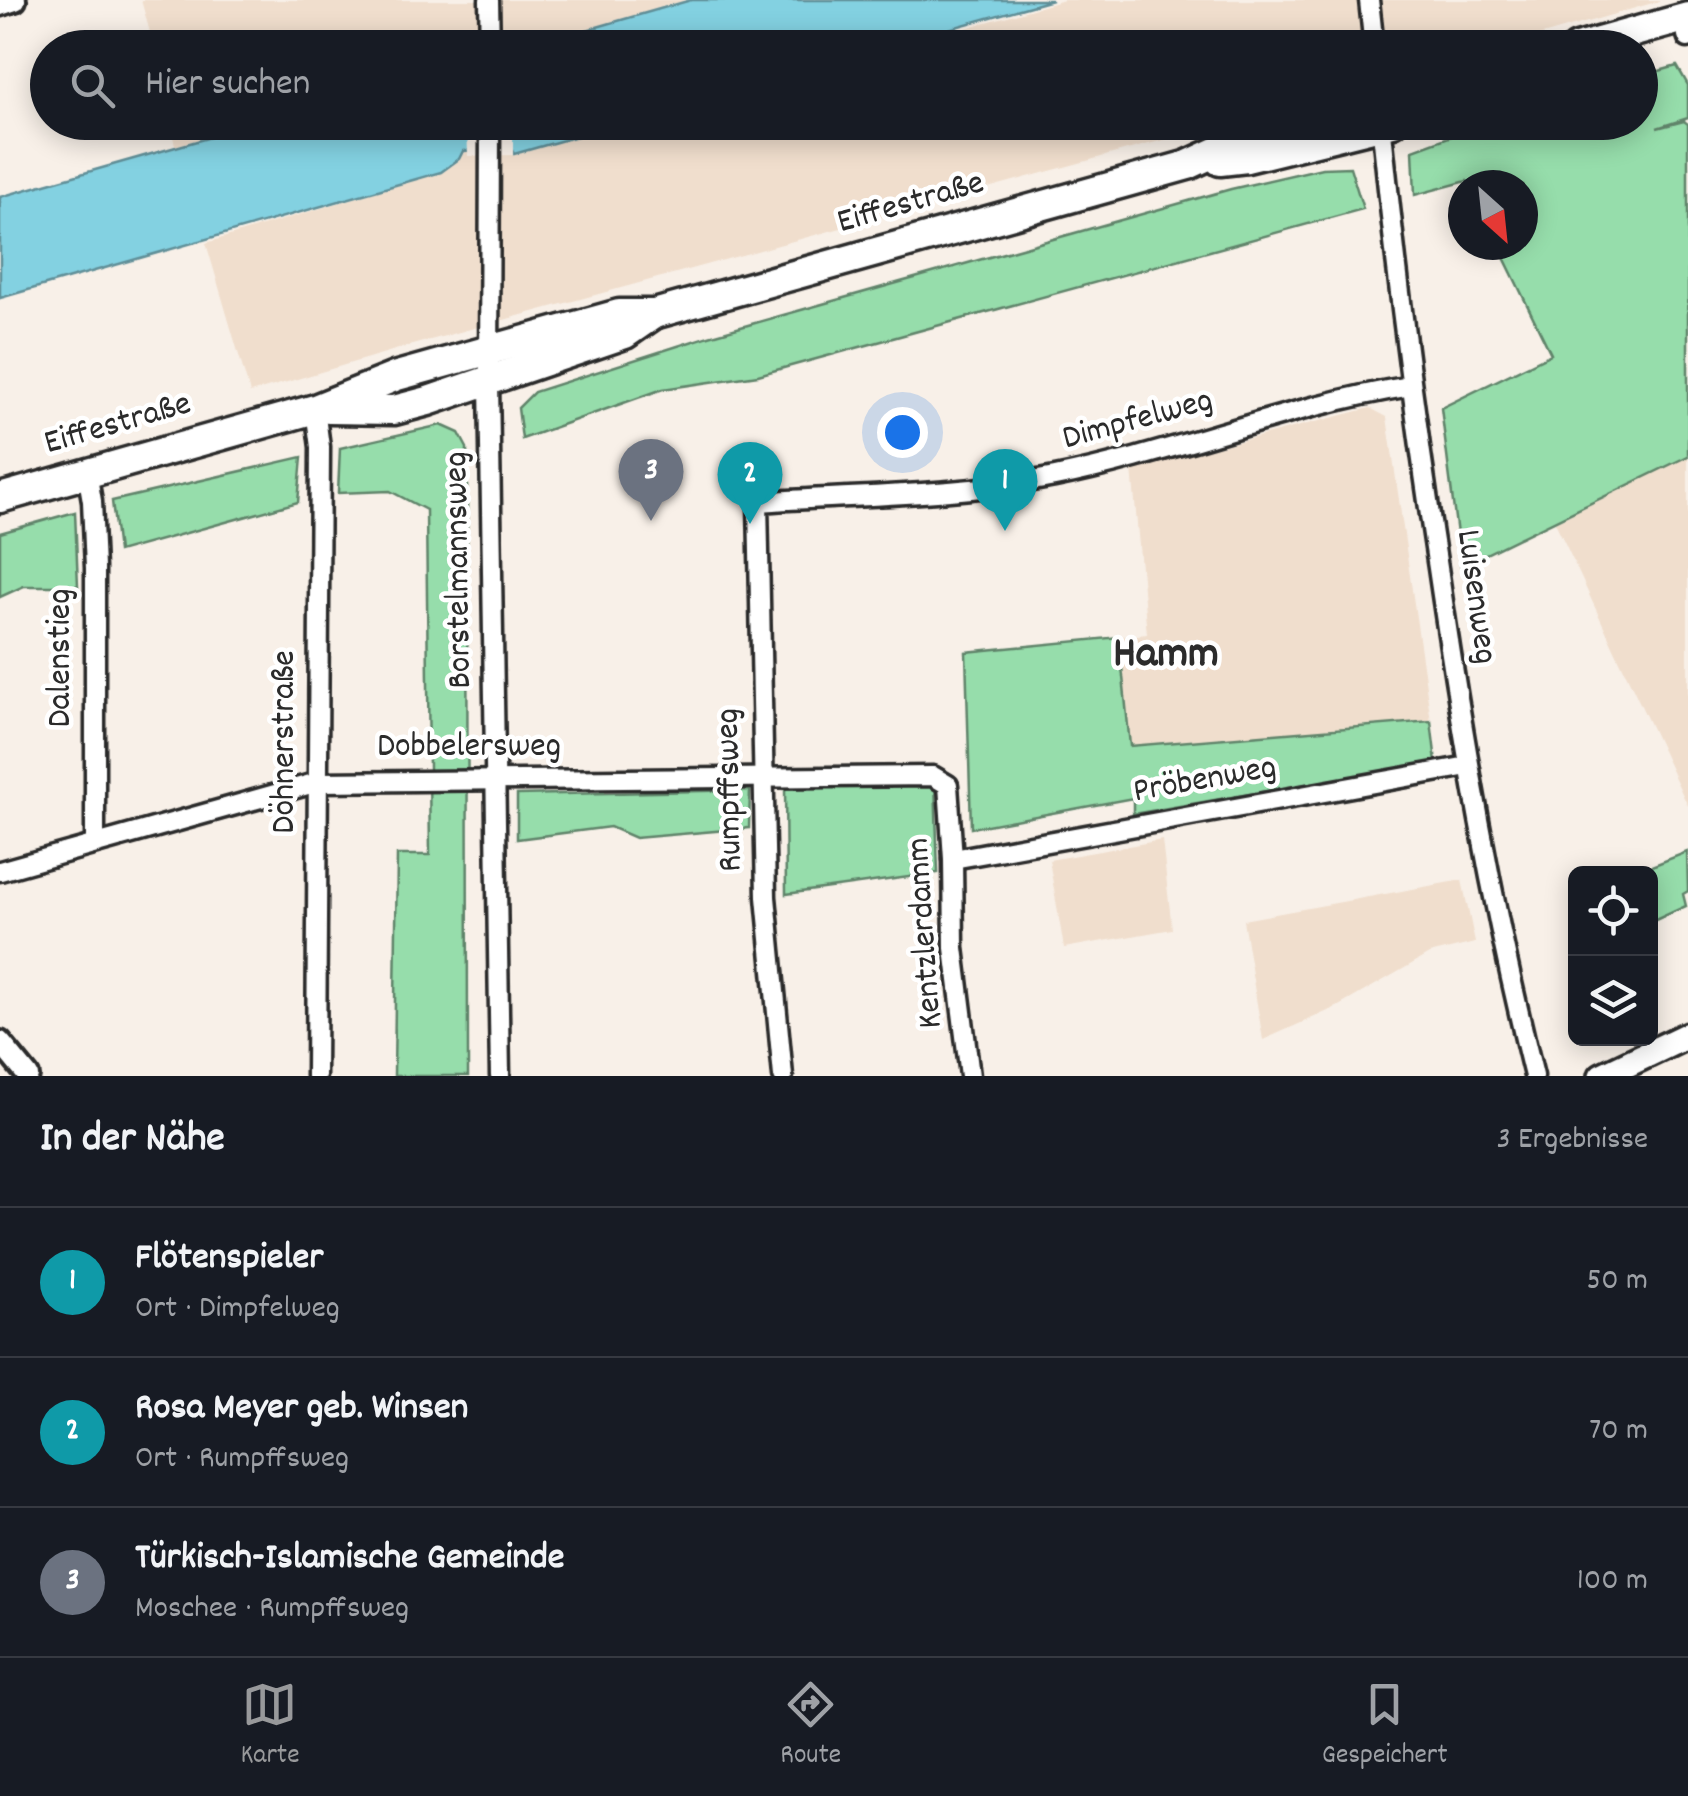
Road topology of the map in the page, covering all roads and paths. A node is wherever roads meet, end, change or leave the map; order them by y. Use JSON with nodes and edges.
{"nodes":[{"id":1,"x":15,"y":0,"type":"edge"},
{"id":2,"x":490,"y":0,"type":"edge"},
{"id":3,"x":1369,"y":0,"type":"edge"},
{"id":4,"x":0,"y":4,"type":"edge"},
{"id":5,"x":1688,"y":17,"type":"edge"},
{"id":6,"x":490,"y":30,"type":"edge"},
{"id":7,"x":1372,"y":30,"type":"edge"},
{"id":8,"x":1641,"y":30,"type":"edge"},
{"id":9,"x":1688,"y":36,"type":"edge"},
{"id":10,"x":1658,"y":44,"type":"edge"},
{"id":11,"x":490,"y":140,"type":"edge"},
{"id":12,"x":1242,"y":140,"type":"edge"},
{"id":13,"x":1320,"y":140,"type":"edge"},
{"id":14,"x":1387,"y":140,"type":"edge"},
{"id":15,"x":1188,"y":165,"type":"junction"},
{"id":16,"x":654,"y":314,"type":"junction"},
{"id":17,"x":490,"y":350,"type":"junction"},
{"id":18,"x":490,"y":382,"type":"junction"},
{"id":19,"x":1410,"y":386,"type":"junction"},
{"id":20,"x":315,"y":408,"type":"junction"},
{"id":21,"x":87,"y":472,"type":"junction"},
{"id":22,"x":0,"y":498,"type":"edge"},
{"id":23,"x":758,"y":502,"type":"joint"},
{"id":24,"x":1468,"y":766,"type":"junction"},
{"id":25,"x":764,"y":777,"type":"junction"},
{"id":26,"x":318,"y":782,"type":"junction"},
{"id":27,"x":496,"y":782,"type":"junction"},
{"id":28,"x":948,"y":785,"type":"joint"},
{"id":29,"x":96,"y":843,"type":"junction"},
{"id":30,"x":954,"y":859,"type":"junction"},
{"id":31,"x":0,"y":871,"type":"edge"},
{"id":32,"x":1688,"y":1036,"type":"edge"},
{"id":33,"x":0,"y":1042,"type":"edge"},
{"id":34,"x":28,"y":1076,"type":"edge"},
{"id":35,"x":316,"y":1076,"type":"edge"},
{"id":36,"x":500,"y":1076,"type":"edge"},
{"id":37,"x":783,"y":1076,"type":"edge"},
{"id":38,"x":970,"y":1076,"type":"edge"},
{"id":39,"x":1534,"y":1076,"type":"edge"},
{"id":40,"x":1602,"y":1076,"type":"edge"}],
"edges":[{"from":1,"to":4,"type":"street"},
{"from":2,"to":6,"type":"street"},
{"from":3,"to":7,"type":"street"},
{"from":5,"to":8,"type":"main road"},
{"from":9,"to":10,"type":"main road"},
{"from":11,"to":17,"type":"street","name":"Borstelmannsweg"},
{"from":12,"to":15,"type":"main road","name":"Eiffestraße"},
{"from":13,"to":15,"type":"main road","name":"Eiffestraße"},
{"from":14,"to":19,"type":"street","name":"Luisenweg"},
{"from":15,"to":16,"type":"main road","name":"Eiffestraße"},
{"from":16,"to":17,"type":"main road","name":"Eiffestraße"},
{"from":16,"to":18,"type":"main road","name":"Eiffestraße"},
{"from":17,"to":18,"type":"street","name":"Borstelmannsweg"},
{"from":17,"to":20,"type":"main road","name":"Eiffestraße"},
{"from":18,"to":20,"type":"main road","name":"Eiffestraße"},
{"from":18,"to":27,"type":"street","name":"Borstelmannsweg"},
{"from":19,"to":23,"type":"street","name":"Dimpfelweg"},
{"from":19,"to":24,"type":"street","name":"Luisenweg"},
{"from":20,"to":21,"type":"main road","name":"Eiffestraße"},
{"from":20,"to":26,"type":"street","name":"Döhnerstraße"},
{"from":21,"to":22,"type":"main road","name":"Eiffestraße"},
{"from":21,"to":29,"type":"street","name":"Dalenstieg"},
{"from":23,"to":25,"type":"street","name":"Rumpffsweg"},
{"from":24,"to":30,"type":"street","name":"Pröbenweg"},
{"from":24,"to":39,"type":"street","name":"Luisenweg"},
{"from":25,"to":27,"type":"street","name":"Dobbelersweg"},
{"from":25,"to":28,"type":"street","name":"Dobbelersweg"},
{"from":25,"to":37,"type":"street","name":"Rumpffsweg"},
{"from":26,"to":27,"type":"street","name":"Dobbelersweg"},
{"from":26,"to":29,"type":"street","name":"Dobbelersweg"},
{"from":26,"to":35,"type":"street","name":"Döhnerstraße"},
{"from":27,"to":36,"type":"street","name":"Borstelmannsweg"},
{"from":28,"to":30,"type":"street","name":"Kentzlerdamm"},
{"from":29,"to":31,"type":"street","name":"Dobbelersweg"},
{"from":30,"to":38,"type":"street","name":"Kentzlerdamm"},
{"from":32,"to":40,"type":"main road"},
{"from":33,"to":34,"type":"street"}]}
